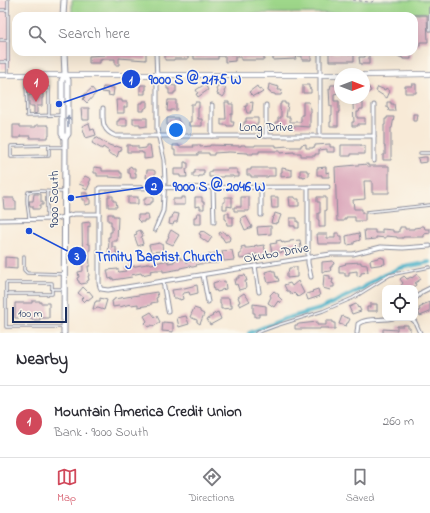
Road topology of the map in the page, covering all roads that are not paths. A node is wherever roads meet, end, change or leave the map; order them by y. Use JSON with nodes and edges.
{"nodes":[{"id":1,"x":8,"y":0,"type":"edge"},
{"id":2,"x":64,"y":0,"type":"edge"},
{"id":3,"x":430,"y":8,"type":"edge"},
{"id":4,"x":0,"y":10,"type":"edge"},
{"id":5,"x":8,"y":10,"type":"junction"},
{"id":6,"x":64,"y":12,"type":"edge"},
{"id":7,"x":430,"y":15,"type":"edge"},
{"id":8,"x":430,"y":30,"type":"edge"},
{"id":9,"x":0,"y":40,"type":"edge"},
{"id":10,"x":8,"y":40,"type":"junction"},
{"id":11,"x":64,"y":56,"type":"edge"},
{"id":12,"x":156,"y":56,"type":"edge"},
{"id":13,"x":320,"y":56,"type":"edge"},
{"id":14,"x":0,"y":62,"type":"edge"},
{"id":15,"x":8,"y":62,"type":"junction"},
{"id":16,"x":430,"y":74,"type":"edge"},
{"id":17,"x":0,"y":75,"type":"edge"},
{"id":18,"x":8,"y":75,"type":"junction"},
{"id":19,"x":26,"y":75,"type":"junction"},
{"id":20,"x":65,"y":75,"type":"junction"},
{"id":21,"x":156,"y":75,"type":"junction"},
{"id":22,"x":320,"y":75,"type":"junction"},
{"id":23,"x":334,"y":75,"type":"edge"},
{"id":24,"x":370,"y":75,"type":"edge"},
{"id":25,"x":26,"y":88,"type":"junction"},
{"id":26,"x":212,"y":106,"type":"dead end"},
{"id":27,"x":266,"y":106,"type":"dead end"},
{"id":28,"x":374,"y":106,"type":"dead end"},
{"id":29,"x":103,"y":108,"type":"dead end"},
{"id":30,"x":49,"y":115,"type":"junction"},
{"id":31,"x":62,"y":115,"type":"junction"},
{"id":32,"x":158,"y":136,"type":"junction"},
{"id":33,"x":212,"y":136,"type":"junction"},
{"id":34,"x":266,"y":136,"type":"junction"},
{"id":35,"x":320,"y":136,"type":"junction"},
{"id":36,"x":374,"y":136,"type":"junction"},
{"id":37,"x":65,"y":138,"type":"junction"},
{"id":38,"x":49,"y":147,"type":"junction"},
{"id":39,"x":65,"y":147,"type":"junction"},
{"id":40,"x":420,"y":153,"type":"dead end"},
{"id":41,"x":430,"y":153,"type":"edge"},
{"id":42,"x":374,"y":161,"type":"dead end"},
{"id":43,"x":308,"y":187,"type":"junction"},
{"id":44,"x":328,"y":187,"type":"dead end"},
{"id":45,"x":164,"y":188,"type":"junction"},
{"id":46,"x":214,"y":188,"type":"junction"},
{"id":47,"x":261,"y":188,"type":"junction"},
{"id":48,"x":47,"y":192,"type":"junction"},
{"id":49,"x":64,"y":192,"type":"junction"},
{"id":50,"x":430,"y":205,"type":"edge"},
{"id":51,"x":367,"y":212,"type":"dead end"},
{"id":52,"x":99,"y":214,"type":"junction"},
{"id":53,"x":261,"y":215,"type":"dead end"},
{"id":54,"x":64,"y":216,"type":"junction"},
{"id":55,"x":47,"y":219,"type":"junction"},
{"id":56,"x":0,"y":220,"type":"edge"},
{"id":57,"x":29,"y":220,"type":"junction"},
{"id":58,"x":214,"y":222,"type":"dead end"},
{"id":59,"x":155,"y":230,"type":"dead end"},
{"id":60,"x":430,"y":246,"type":"edge"},
{"id":61,"x":24,"y":256,"type":"dead end"},
{"id":62,"x":308,"y":257,"type":"junction"},
{"id":63,"x":255,"y":266,"type":"junction"},
{"id":64,"x":430,"y":267,"type":"edge"},
{"id":65,"x":64,"y":274,"type":"junction"},
{"id":66,"x":203,"y":275,"type":"junction"},
{"id":67,"x":311,"y":277,"type":"dead end"},
{"id":68,"x":163,"y":281,"type":"junction"},
{"id":69,"x":430,"y":288,"type":"edge"},
{"id":70,"x":52,"y":289,"type":"junction"},
{"id":71,"x":64,"y":289,"type":"junction"},
{"id":72,"x":259,"y":292,"type":"dead end"},
{"id":73,"x":6,"y":294,"type":"junction"},
{"id":74,"x":418,"y":296,"type":"edge"},
{"id":75,"x":208,"y":302,"type":"dead end"},
{"id":76,"x":168,"y":311,"type":"dead end"},
{"id":77,"x":382,"y":320,"type":"edge"},
{"id":78,"x":414,"y":321,"type":"edge"},
{"id":79,"x":64,"y":327,"type":"junction"},
{"id":80,"x":64,"y":333,"type":"edge"},
{"id":81,"x":256,"y":333,"type":"edge"},
{"id":82,"x":358,"y":333,"type":"edge"},
{"id":83,"x":420,"y":333,"type":"edge"}],
"edges":[{"from":1,"to":5,"type":"lane"},
{"from":2,"to":6,"type":"main road"},
{"from":3,"to":7,"type":"lane"},
{"from":4,"to":5,"type":"lane"},
{"from":5,"to":10,"type":"lane"},
{"from":7,"to":8,"type":"lane"},
{"from":9,"to":10,"type":"lane"},
{"from":10,"to":15,"type":"lane"},
{"from":11,"to":20,"type":"main road","name":"9000 South"},
{"from":12,"to":21,"type":"street"},
{"from":13,"to":22,"type":"street"},
{"from":14,"to":15,"type":"lane"},
{"from":15,"to":18,"type":"lane"},
{"from":16,"to":24,"type":"street"},
{"from":17,"to":18,"type":"street"},
{"from":18,"to":19,"type":"street"},
{"from":19,"to":20,"type":"street"},
{"from":19,"to":25,"type":"lane"},
{"from":20,"to":21,"type":"street"},
{"from":20,"to":31,"type":"main road","name":"9000 South"},
{"from":37,"to":20,"type":"main road","name":"9000 South","one_way":true},
{"from":21,"to":22,"type":"street"},
{"from":21,"to":32,"type":"street"},
{"from":22,"to":23,"type":"street"},
{"from":22,"to":35,"type":"street"},
{"from":25,"to":30,"type":"lane"},
{"from":25,"to":30,"type":"lane"},
{"from":26,"to":33,"type":"street"},
{"from":27,"to":34,"type":"street"},
{"from":28,"to":36,"type":"street"},
{"from":29,"to":32,"type":"street","name":"Long Drive"},
{"from":30,"to":31,"type":"lane"},
{"from":31,"to":37,"type":"main road","name":"9000 South"},
{"from":32,"to":33,"type":"street","name":"Long Drive"},
{"from":32,"to":45,"type":"street"},
{"from":33,"to":34,"type":"street","name":"Long Drive"},
{"from":34,"to":35,"type":"street","name":"Long Drive"},
{"from":35,"to":36,"type":"street","name":"Long Drive"},
{"from":36,"to":42,"type":"street"},
{"from":37,"to":39,"type":"main road","name":"9000 South"},
{"from":38,"to":38,"type":"lane"},
{"from":38,"to":39,"type":"lane"},
{"from":39,"to":49,"type":"main road","name":"9000 South"},
{"from":40,"to":41,"type":"lane"},
{"from":43,"to":44,"type":"street"},
{"from":43,"to":47,"type":"street"},
{"from":43,"to":62,"type":"street"},
{"from":45,"to":46,"type":"street"},
{"from":45,"to":52,"type":"street"},
{"from":45,"to":59,"type":"street"},
{"from":46,"to":47,"type":"street"},
{"from":46,"to":58,"type":"street"},
{"from":47,"to":53,"type":"street"},
{"from":48,"to":49,"type":"lane"},
{"from":48,"to":55,"type":"lane"},
{"from":48,"to":57,"type":"lane"},
{"from":49,"to":54,"type":"main road","name":"9000 South"},
{"from":50,"to":51,"type":"lane"},
{"from":52,"to":54,"type":"street"},
{"from":52,"to":68,"type":"street","name":"Okubo Drive"},
{"from":54,"to":55,"type":"street"},
{"from":54,"to":65,"type":"main road","name":"9000 South"},
{"from":55,"to":57,"type":"street"},
{"from":56,"to":57,"type":"street"},
{"from":60,"to":62,"type":"street","name":"Okubo Drive"},
{"from":61,"to":65,"type":"lane"},
{"from":62,"to":63,"type":"street","name":"Okubo Drive"},
{"from":62,"to":67,"type":"street"},
{"from":63,"to":66,"type":"street","name":"Okubo Drive"},
{"from":63,"to":72,"type":"street"},
{"from":64,"to":81,"type":"lane"},
{"from":65,"to":71,"type":"main road","name":"9000 South"},
{"from":66,"to":68,"type":"street","name":"Okubo Drive"},
{"from":66,"to":75,"type":"street"},
{"from":68,"to":76,"type":"street"},
{"from":69,"to":74,"type":"street"},
{"from":70,"to":71,"type":"lane"},
{"from":70,"to":73,"type":"lane"},
{"from":70,"to":73,"type":"lane"},
{"from":71,"to":79,"type":"main road","name":"9000 South"},
{"from":73,"to":79,"type":"lane"},
{"from":77,"to":82,"type":"street"},
{"from":78,"to":83,"type":"street"},
{"from":79,"to":80,"type":"main road","name":"9000 South"}]}
